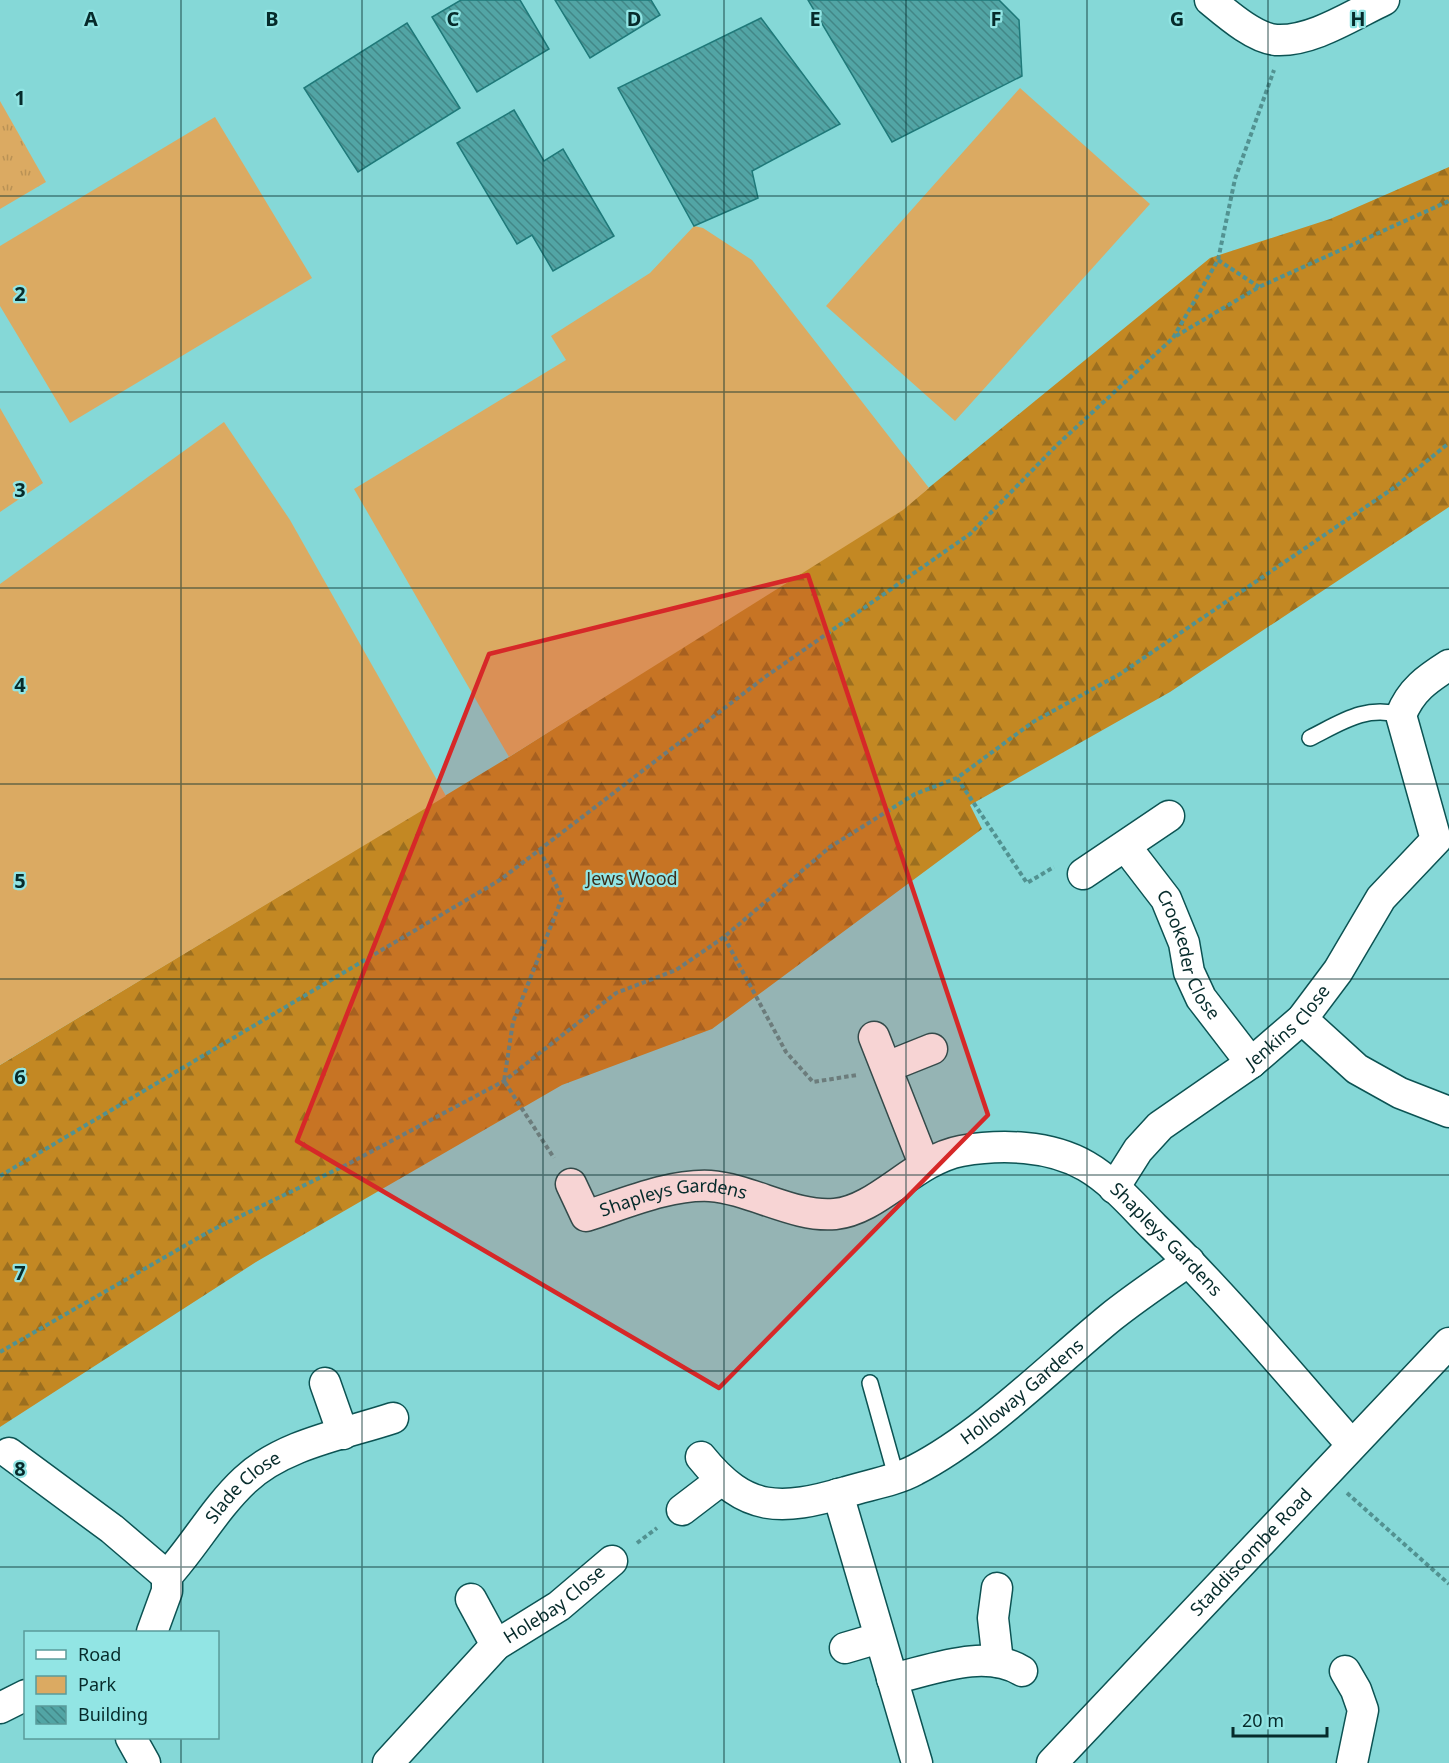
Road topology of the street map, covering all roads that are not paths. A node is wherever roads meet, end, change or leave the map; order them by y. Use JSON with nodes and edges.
{"nodes":[{"id":1,"x":1210,"y":0,"type":"edge"},
{"id":2,"x":1384,"y":0,"type":"edge"},
{"id":3,"x":1449,"y":665,"type":"edge"},
{"id":4,"x":1401,"y":715,"type":"junction"},
{"id":5,"x":1310,"y":738,"type":"dead end"},
{"id":6,"x":1169,"y":816,"type":"dead end"},
{"id":7,"x":1443,"y":841,"type":"edge"},
{"id":8,"x":1126,"y":847,"type":"junction"},
{"id":9,"x":1083,"y":874,"type":"road end"},
{"id":10,"x":1302,"y":1019,"type":"junction"},
{"id":11,"x":874,"y":1037,"type":"dead end"},
{"id":12,"x":932,"y":1049,"type":"dead end"},
{"id":13,"x":1251,"y":1063,"type":"junction"},
{"id":14,"x":887,"y":1067,"type":"junction"},
{"id":15,"x":1449,"y":1112,"type":"edge"},
{"id":16,"x":924,"y":1164,"type":"junction"},
{"id":17,"x":571,"y":1184,"type":"road end"},
{"id":18,"x":1114,"y":1188,"type":"junction"},
{"id":19,"x":1189,"y":1261,"type":"junction"},
{"id":20,"x":1449,"y":1342,"type":"edge"},
{"id":21,"x":325,"y":1383,"type":"dead end"},
{"id":22,"x":870,"y":1383,"type":"dead end"},
{"id":23,"x":393,"y":1418,"type":"dead end"},
{"id":24,"x":343,"y":1434,"type":"junction"},
{"id":25,"x":1352,"y":1444,"type":"junction"},
{"id":26,"x":9,"y":1453,"type":"dead end"},
{"id":27,"x":701,"y":1457,"type":"dead end"},
{"id":28,"x":896,"y":1476,"type":"junction"},
{"id":29,"x":720,"y":1481,"type":"junction"},
{"id":30,"x":838,"y":1494,"type":"junction"},
{"id":31,"x":682,"y":1510,"type":"road end"},
{"id":32,"x":612,"y":1561,"type":"road end"},
{"id":33,"x":167,"y":1576,"type":"junction"},
{"id":34,"x":997,"y":1588,"type":"dead end"},
{"id":35,"x":471,"y":1599,"type":"dead end"},
{"id":36,"x":152,"y":1631,"type":"edge"},
{"id":37,"x":879,"y":1638,"type":"junction"},
{"id":38,"x":496,"y":1645,"type":"junction"},
{"id":39,"x":845,"y":1648,"type":"dead end"},
{"id":40,"x":1345,"y":1671,"type":"dead end"},
{"id":41,"x":892,"y":1679,"type":"junction"},
{"id":42,"x":24,"y":1696,"type":"edge"},
{"id":43,"x":0,"y":1708,"type":"edge"},
{"id":44,"x":132,"y":1739,"type":"edge"},
{"id":45,"x":146,"y":1763,"type":"edge"},
{"id":46,"x":388,"y":1763,"type":"edge"},
{"id":47,"x":917,"y":1763,"type":"edge"},
{"id":48,"x":1052,"y":1763,"type":"edge"},
{"id":49,"x":1352,"y":1763,"type":"edge"}],
"edges":[{"from":1,"to":2,"type":"street"},
{"from":3,"to":4,"type":"street"},
{"from":4,"to":5,"type":"lane"},
{"from":4,"to":7,"type":"street","name":"Jenkins Close"},
{"from":6,"to":8,"type":"street"},
{"from":7,"to":10,"type":"street","name":"Jenkins Close"},
{"from":8,"to":9,"type":"street"},
{"from":8,"to":13,"type":"street","name":"Crookeder Close"},
{"from":10,"to":13,"type":"street","name":"Jenkins Close"},
{"from":10,"to":15,"type":"street"},
{"from":11,"to":14,"type":"street"},
{"from":12,"to":14,"type":"street"},
{"from":13,"to":18,"type":"street","name":"Jenkins Close"},
{"from":14,"to":16,"type":"street"},
{"from":16,"to":17,"type":"street","name":"Shapleys Gardens"},
{"from":16,"to":18,"type":"street","name":"Shapleys Gardens"},
{"from":18,"to":19,"type":"street","name":"Shapleys Gardens"},
{"from":19,"to":25,"type":"street","name":"Shapleys Gardens"},
{"from":19,"to":28,"type":"street","name":"Holloway Gardens"},
{"from":20,"to":25,"type":"street","name":"Staddiscombe Road"},
{"from":21,"to":24,"type":"street"},
{"from":22,"to":28,"type":"lane"},
{"from":23,"to":24,"type":"street","name":"Slade Close"},
{"from":24,"to":33,"type":"street","name":"Slade Close"},
{"from":25,"to":48,"type":"street","name":"Staddiscombe Road"},
{"from":26,"to":33,"type":"street"},
{"from":27,"to":29,"type":"street","name":"Holloway Gardens"},
{"from":28,"to":30,"type":"street","name":"Holloway Gardens"},
{"from":29,"to":30,"type":"street","name":"Holloway Gardens"},
{"from":29,"to":31,"type":"street"},
{"from":30,"to":37,"type":"street"},
{"from":32,"to":38,"type":"street","name":"Holebay Close"},
{"from":33,"to":36,"type":"street"},
{"from":34,"to":41,"type":"street"},
{"from":35,"to":38,"type":"street","name":"Holebay Close"},
{"from":37,"to":39,"type":"street"},
{"from":37,"to":41,"type":"street"},
{"from":38,"to":46,"type":"street","name":"Holebay Close"},
{"from":40,"to":49,"type":"street"},
{"from":41,"to":47,"type":"street"},
{"from":42,"to":43,"type":"street"},
{"from":44,"to":45,"type":"street"}]}
